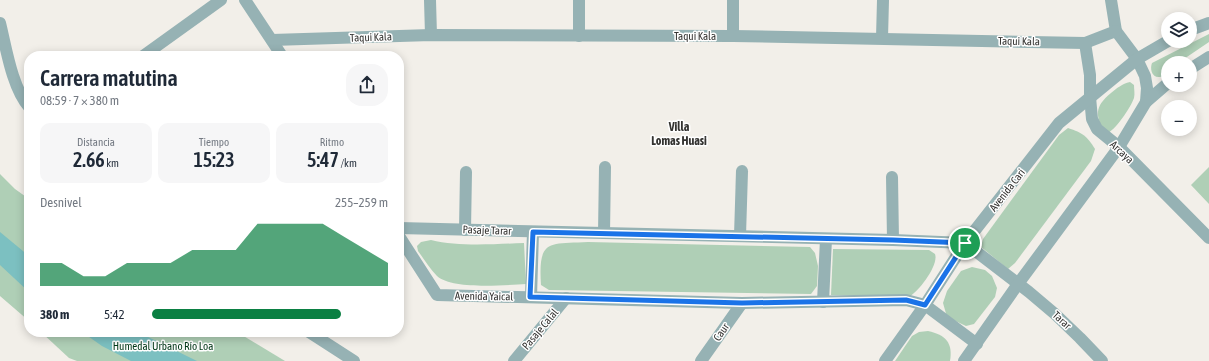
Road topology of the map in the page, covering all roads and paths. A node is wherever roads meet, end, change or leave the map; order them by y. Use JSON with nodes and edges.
{"nodes":[{"id":1,"x":221,"y":0,"type":"edge"},
{"id":2,"x":245,"y":0,"type":"edge"},
{"id":3,"x":430,"y":0,"type":"edge"},
{"id":4,"x":579,"y":0,"type":"edge"},
{"id":5,"x":733,"y":0,"type":"edge"},
{"id":6,"x":883,"y":0,"type":"edge"},
{"id":7,"x":1111,"y":0,"type":"edge"},
{"id":8,"x":0,"y":22,"type":"edge"},
{"id":9,"x":1209,"y":23,"type":"edge"},
{"id":10,"x":1197,"y":27,"type":"edge"},
{"id":11,"x":1116,"y":31,"type":"junction"},
{"id":12,"x":431,"y":35,"type":"junction"},
{"id":13,"x":579,"y":36,"type":"junction"},
{"id":14,"x":733,"y":36,"type":"junction"},
{"id":15,"x":882,"y":38,"type":"junction"},
{"id":16,"x":272,"y":40,"type":"junction"},
{"id":17,"x":1085,"y":43,"type":"junction"},
{"id":18,"x":1161,"y":45,"type":"edge"},
{"id":19,"x":150,"y":51,"type":"edge"},
{"id":20,"x":279,"y":51,"type":"edge"},
{"id":21,"x":1209,"y":57,"type":"edge"},
{"id":22,"x":1137,"y":59,"type":"junction"},
{"id":23,"x":1197,"y":65,"type":"edge"},
{"id":24,"x":1161,"y":89,"type":"edge"},
{"id":25,"x":1090,"y":97,"type":"junction"},
{"id":26,"x":24,"y":100,"type":"edge"},
{"id":27,"x":1146,"y":102,"type":"junction"},
{"id":28,"x":1119,"y":147,"type":"junction"},
{"id":29,"x":605,"y":167,"type":"dead end"},
{"id":30,"x":742,"y":171,"type":"dead end"},
{"id":31,"x":466,"y":172,"type":"dead end"},
{"id":32,"x":892,"y":176,"type":"dead end"},
{"id":33,"x":404,"y":228,"type":"edge"},
{"id":34,"x":465,"y":230,"type":"junction"},
{"id":35,"x":533,"y":232,"type":"junction"},
{"id":36,"x":604,"y":233,"type":"junction"},
{"id":37,"x":740,"y":236,"type":"junction"},
{"id":38,"x":826,"y":238,"type":"junction"},
{"id":39,"x":1209,"y":238,"type":"edge"},
{"id":40,"x":893,"y":240,"type":"junction"},
{"id":41,"x":965,"y":243,"type":"junction"},
{"id":42,"x":404,"y":244,"type":"edge"},
{"id":43,"x":1018,"y":284,"type":"junction"},
{"id":44,"x":530,"y":297,"type":"junction"},
{"id":45,"x":566,"y":298,"type":"junction"},
{"id":46,"x":823,"y":302,"type":"junction"},
{"id":47,"x":742,"y":303,"type":"junction"},
{"id":48,"x":925,"y":305,"type":"junction"},
{"id":49,"x":317,"y":337,"type":"edge"},
{"id":50,"x":977,"y":344,"type":"junction"},
{"id":51,"x":354,"y":361,"type":"edge"},
{"id":52,"x":514,"y":361,"type":"edge"},
{"id":53,"x":701,"y":361,"type":"edge"},
{"id":54,"x":885,"y":361,"type":"edge"},
{"id":55,"x":964,"y":361,"type":"edge"},
{"id":56,"x":1102,"y":361,"type":"edge"}],
"edges":[{"from":1,"to":19,"type":"street"},
{"from":2,"to":16,"type":"street"},
{"from":3,"to":12,"type":"street"},
{"from":4,"to":13,"type":"street"},
{"from":5,"to":14,"type":"street"},
{"from":6,"to":15,"type":"street"},
{"from":7,"to":11,"type":"street"},
{"from":8,"to":26,"type":"street"},
{"from":9,"to":10,"type":"street"},
{"from":11,"to":17,"type":"street","name":"Taqui Kala"},
{"from":11,"to":22,"type":"street"},
{"from":12,"to":13,"type":"street","name":"Taqui Kala"},
{"from":12,"to":16,"type":"street","name":"Taqui Kala"},
{"from":13,"to":14,"type":"street","name":"Taqui Kala"},
{"from":14,"to":15,"type":"street","name":"Taqui Kala"},
{"from":15,"to":17,"type":"street","name":"Taqui Kala"},
{"from":16,"to":20,"type":"street"},
{"from":17,"to":25,"type":"street","name":"Arcaya"},
{"from":18,"to":22,"type":"street","name":"Avenida Cari"},
{"from":21,"to":23,"type":"street"},
{"from":22,"to":25,"type":"street","name":"Avenida Cari"},
{"from":22,"to":27,"type":"street"},
{"from":24,"to":27,"type":"street"},
{"from":25,"to":28,"type":"street","name":"Arcaya"},
{"from":25,"to":41,"type":"street","name":"Avenida Cari"},
{"from":27,"to":28,"type":"street"},
{"from":28,"to":39,"type":"street","name":"Arcaya"},
{"from":28,"to":43,"type":"street"},
{"from":29,"to":36,"type":"street"},
{"from":30,"to":37,"type":"street"},
{"from":31,"to":34,"type":"street"},
{"from":32,"to":40,"type":"street"},
{"from":33,"to":34,"type":"street","name":"Pasaje Tarar"},
{"from":34,"to":35,"type":"street","name":"Pasaje Tarar"},
{"from":35,"to":36,"type":"street","name":"Pasaje Tarar"},
{"from":35,"to":44,"type":"street"},
{"from":36,"to":37,"type":"street","name":"Pasaje Tarar"},
{"from":37,"to":38,"type":"street","name":"Pasaje Tarar"},
{"from":38,"to":40,"type":"street","name":"Pasaje Tarar"},
{"from":38,"to":46,"type":"street"},
{"from":40,"to":41,"type":"street","name":"Pasaje Tarar"},
{"from":41,"to":43,"type":"street"},
{"from":41,"to":48,"type":"street","name":"Avenida Cari"},
{"from":42,"to":44,"type":"street","name":"Avenida Yaical"},
{"from":43,"to":50,"type":"street"},
{"from":43,"to":56,"type":"street","name":"Tarar"},
{"from":44,"to":45,"type":"street","name":"Avenida Yaical"},
{"from":45,"to":47,"type":"street","name":"Avenida Yaical"},
{"from":45,"to":52,"type":"street","name":"Pasaje Calal"},
{"from":46,"to":47,"type":"street","name":"Avenida Yaical"},
{"from":46,"to":48,"type":"street","name":"Avenida Yaical"},
{"from":47,"to":53,"type":"street","name":"Caur"},
{"from":48,"to":50,"type":"street","name":"Avenida Yaical"},
{"from":48,"to":54,"type":"street","name":"Avenida Cari"},
{"from":49,"to":51,"type":"street"},
{"from":50,"to":55,"type":"street"}]}
